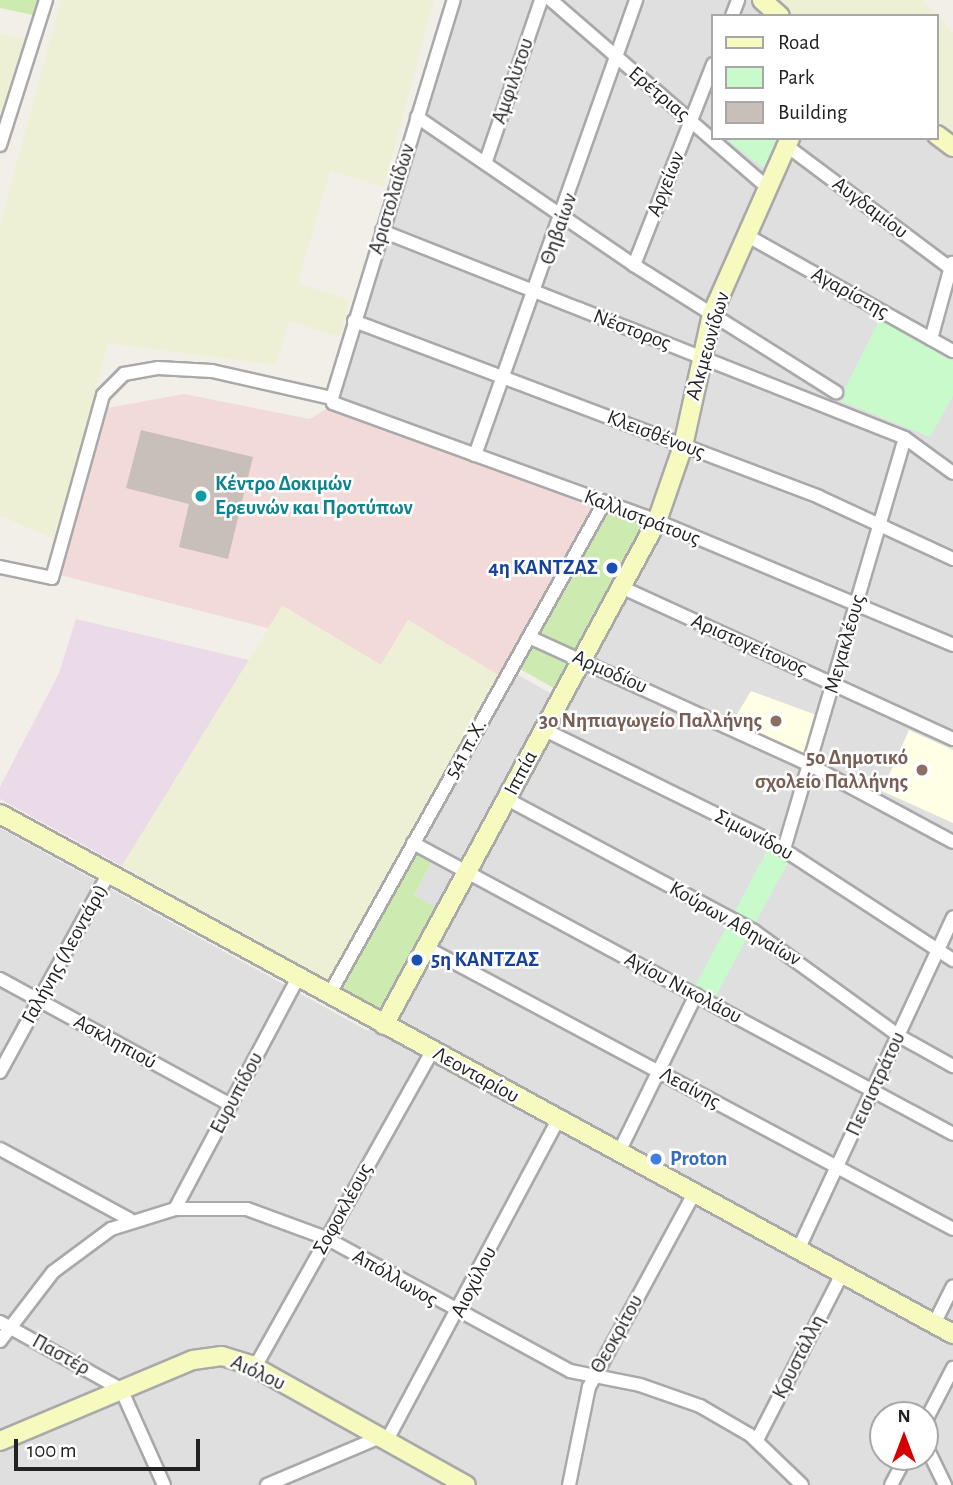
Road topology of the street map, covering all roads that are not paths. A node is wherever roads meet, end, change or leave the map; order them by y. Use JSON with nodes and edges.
{"nodes":[{"id":1,"x":46,"y":0,"type":"edge"},
{"id":2,"x":454,"y":0,"type":"edge"},
{"id":3,"x":541,"y":0,"type":"edge"},
{"id":4,"x":551,"y":0,"type":"edge"},
{"id":5,"x":636,"y":0,"type":"edge"},
{"id":6,"x":762,"y":0,"type":"edge"},
{"id":7,"x":777,"y":14,"type":"edge"},
{"id":8,"x":617,"y":58,"type":"junction"},
{"id":9,"x":712,"y":67,"type":"edge"},
{"id":10,"x":417,"y":117,"type":"junction"},
{"id":11,"x":691,"y":121,"type":"junction"},
{"id":12,"x":712,"y":139,"type":"edge"},
{"id":13,"x":713,"y":140,"type":"edge"},
{"id":14,"x":788,"y":142,"type":"edge"},
{"id":15,"x":0,"y":145,"type":"edge"},
{"id":16,"x":486,"y":161,"type":"junction"},
{"id":17,"x":767,"y":187,"type":"junction"},
{"id":18,"x":562,"y":217,"type":"junction"},
{"id":19,"x":382,"y":231,"type":"junction"},
{"id":20,"x":746,"y":235,"type":"junction"},
{"id":21,"x":634,"y":265,"type":"junction"},
{"id":22,"x":952,"y":265,"type":"edge"},
{"id":23,"x":537,"y":293,"type":"junction"},
{"id":24,"x":712,"y":314,"type":"junction"},
{"id":25,"x":354,"y":321,"type":"junction"},
{"id":26,"x":931,"y":339,"type":"junction"},
{"id":27,"x":953,"y":351,"type":"edge"},
{"id":28,"x":701,"y":356,"type":"junction"},
{"id":29,"x":506,"y":377,"type":"junction"},
{"id":30,"x":836,"y":392,"type":"dead end"},
{"id":31,"x":332,"y":398,"type":"junction"},
{"id":32,"x":905,"y":438,"type":"junction"},
{"id":33,"x":682,"y":446,"type":"junction"},
{"id":34,"x":475,"y":455,"type":"junction"},
{"id":35,"x":953,"y":473,"type":"edge"},
{"id":36,"x":604,"y":503,"type":"junction"},
{"id":37,"x":657,"y":521,"type":"junction"},
{"id":38,"x":880,"y":522,"type":"junction"},
{"id":39,"x":953,"y":559,"type":"edge"},
{"id":40,"x":0,"y":566,"type":"edge"},
{"id":41,"x":621,"y":587,"type":"junction"},
{"id":42,"x":857,"y":606,"type":"junction"},
{"id":43,"x":529,"y":637,"type":"junction"},
{"id":44,"x":953,"y":645,"type":"edge"},
{"id":45,"x":583,"y":659,"type":"junction"},
{"id":46,"x":834,"y":683,"type":"junction"},
{"id":47,"x":545,"y":730,"type":"junction"},
{"id":48,"x":953,"y":739,"type":"edge"},
{"id":49,"x":810,"y":765,"type":"junction"},
{"id":50,"x":508,"y":799,"type":"junction"},
{"id":51,"x":0,"y":814,"type":"edge"},
{"id":52,"x":953,"y":842,"type":"edge"},
{"id":53,"x":413,"y":843,"type":"junction"},
{"id":54,"x":784,"y":849,"type":"junction"},
{"id":55,"x":467,"y":872,"type":"junction"},
{"id":56,"x":109,"y":873,"type":"junction"},
{"id":57,"x":953,"y":917,"type":"edge"},
{"id":58,"x":427,"y":948,"type":"junction"},
{"id":59,"x":940,"y":951,"type":"junction"},
{"id":60,"x":953,"y":960,"type":"edge"},
{"id":61,"x":298,"y":978,"type":"junction"},
{"id":62,"x":0,"y":979,"type":"edge"},
{"id":63,"x":329,"y":995,"type":"junction"},
{"id":64,"x":696,"y":995,"type":"junction"},
{"id":65,"x":40,"y":1000,"type":"junction"},
{"id":66,"x":384,"y":1025,"type":"junction"},
{"id":67,"x":899,"y":1036,"type":"junction"},
{"id":68,"x":432,"y":1051,"type":"junction"},
{"id":69,"x":953,"y":1066,"type":"edge"},
{"id":70,"x":0,"y":1072,"type":"edge"},
{"id":71,"x":659,"y":1072,"type":"junction"},
{"id":72,"x":872,"y":1090,"type":"junction"},
{"id":73,"x":231,"y":1105,"type":"junction"},
{"id":74,"x":558,"y":1120,"type":"junction"},
{"id":75,"x":953,"y":1134,"type":"edge"},
{"id":76,"x":0,"y":1149,"type":"edge"},
{"id":77,"x":619,"y":1152,"type":"junction"},
{"id":78,"x":837,"y":1167,"type":"junction"},
{"id":79,"x":694,"y":1194,"type":"junction"},
{"id":80,"x":175,"y":1209,"type":"junction"},
{"id":81,"x":129,"y":1219,"type":"junction"},
{"id":82,"x":953,"y":1229,"type":"edge"},
{"id":83,"x":326,"y":1238,"type":"junction"},
{"id":84,"x":798,"y":1250,"type":"junction"},
{"id":85,"x":842,"y":1274,"type":"junction"},
{"id":86,"x":953,"y":1286,"type":"edge"},
{"id":87,"x":458,"y":1313,"type":"junction"},
{"id":88,"x":4,"y":1324,"type":"edge"},
{"id":89,"x":934,"y":1324,"type":"junction"},
{"id":90,"x":953,"y":1334,"type":"edge"},
{"id":91,"x":0,"y":1341,"type":"edge"},
{"id":92,"x":255,"y":1367,"type":"junction"},
{"id":93,"x":953,"y":1368,"type":"edge"},
{"id":94,"x":594,"y":1377,"type":"junction"},
{"id":95,"x":121,"y":1389,"type":"junction"},
{"id":96,"x":936,"y":1401,"type":"edge"},
{"id":97,"x":0,"y":1440,"type":"edge"},
{"id":98,"x":382,"y":1440,"type":"junction"},
{"id":99,"x":757,"y":1440,"type":"junction"},
{"id":100,"x":164,"y":1485,"type":"edge"},
{"id":101,"x":267,"y":1485,"type":"edge"},
{"id":102,"x":466,"y":1485,"type":"edge"},
{"id":103,"x":569,"y":1485,"type":"edge"},
{"id":104,"x":802,"y":1485,"type":"edge"}],
"edges":[{"from":1,"to":15,"type":"street"},
{"from":2,"to":10,"type":"street","name":"Αριστολαίδων"},
{"from":3,"to":16,"type":"street","name":"Αμφιλύτου"},
{"from":4,"to":8,"type":"street","name":"Ερέτριας"},
{"from":5,"to":8,"type":"street","name":"Θηβαίων"},
{"from":6,"to":7,"type":"street"},
{"from":8,"to":11,"type":"street","name":"Ερέτριας"},
{"from":8,"to":18,"type":"street","name":"Θηβαίων"},
{"from":9,"to":11,"type":"street","name":"Αργείων"},
{"from":10,"to":16,"type":"street"},
{"from":10,"to":19,"type":"street","name":"Αριστολαίδων"},
{"from":11,"to":12,"type":"street","name":"Ερέτριας"},
{"from":11,"to":21,"type":"street","name":"Αργείων"},
{"from":13,"to":17,"type":"street","name":"Ερέτριας"},
{"from":14,"to":17,"type":"street","name":"Αλκμεωνίδων"},
{"from":14,"to":22,"type":"street","name":"Αυγδαμίου"},
{"from":16,"to":18,"type":"street"},
{"from":17,"to":20,"type":"street","name":"Αλκμεωνίδων"},
{"from":18,"to":21,"type":"street"},
{"from":18,"to":23,"type":"street","name":"Θηβαίων"},
{"from":19,"to":23,"type":"street","name":"Νέστορος"},
{"from":19,"to":25,"type":"street","name":"Αριστολαίδων"},
{"from":20,"to":24,"type":"street","name":"Αλκμεωνίδων"},
{"from":20,"to":26,"type":"street","name":"Αγαρίστης"},
{"from":21,"to":24,"type":"street"},
{"from":22,"to":26,"type":"street"},
{"from":23,"to":28,"type":"street","name":"Νέστορος"},
{"from":23,"to":29,"type":"street","name":"Θηβαίων"},
{"from":24,"to":28,"type":"street","name":"Αλκμεωνίδων"},
{"from":24,"to":30,"type":"street"},
{"from":25,"to":29,"type":"street","name":"Κλεισθένους"},
{"from":25,"to":31,"type":"street","name":"Αριστολαίδων"},
{"from":26,"to":27,"type":"street","name":"Αγαρίστης"},
{"from":28,"to":32,"type":"street","name":"Νέστορος"},
{"from":28,"to":33,"type":"street","name":"Αλκμεωνίδων"},
{"from":29,"to":33,"type":"street","name":"Κλεισθένους"},
{"from":29,"to":34,"type":"street","name":"Θηβαίων"},
{"from":31,"to":34,"type":"street","name":"Καλλιστράτους"},
{"from":31,"to":40,"type":"street","name":"Καλλιστράτους"},
{"from":32,"to":35,"type":"street","name":"Νέστορος"},
{"from":32,"to":38,"type":"street","name":"Μεγακλέους"},
{"from":33,"to":37,"type":"street","name":"Αλκμεωνίδων"},
{"from":33,"to":38,"type":"street","name":"Κλεισθένους"},
{"from":34,"to":36,"type":"street","name":"Καλλιστράτους"},
{"from":36,"to":37,"type":"street","name":"Καλλιστράτους"},
{"from":36,"to":43,"type":"street","name":"541 π.Χ."},
{"from":37,"to":41,"type":"street","name":"Ιππία"},
{"from":37,"to":42,"type":"street","name":"Καλλιστράτους"},
{"from":38,"to":39,"type":"street","name":"Κλεισθένους"},
{"from":38,"to":42,"type":"street","name":"Μεγακλέους"},
{"from":41,"to":45,"type":"street","name":"Ιππία"},
{"from":41,"to":46,"type":"street","name":"Αριστογείτονος"},
{"from":42,"to":44,"type":"street","name":"Καλλιστράτους"},
{"from":42,"to":46,"type":"street","name":"Μεγακλέους"},
{"from":43,"to":45,"type":"street","name":"Αρμοδίου"},
{"from":43,"to":53,"type":"street","name":"541 π.Χ."},
{"from":45,"to":47,"type":"street","name":"Ιππία"},
{"from":45,"to":49,"type":"street","name":"Αρμοδίου"},
{"from":46,"to":48,"type":"street","name":"Αριστογείτονος"},
{"from":46,"to":49,"type":"street","name":"Μεγακλέους"},
{"from":47,"to":50,"type":"street","name":"Ιππία"},
{"from":47,"to":54,"type":"street","name":"Σιμωνίδου"},
{"from":49,"to":52,"type":"street","name":"Αρμοδίου"},
{"from":49,"to":54,"type":"street","name":"Μεγακλέους"},
{"from":50,"to":55,"type":"street","name":"Ιππία"},
{"from":50,"to":67,"type":"street","name":"Κούρων Αθηναίων"},
{"from":51,"to":56,"type":"street","name":"Λεονταρίου"},
{"from":53,"to":55,"type":"street","name":"Αγίου Νικολάου"},
{"from":53,"to":63,"type":"street","name":"541 π.Χ."},
{"from":54,"to":59,"type":"street","name":"Σιμωνίδου"},
{"from":55,"to":58,"type":"street","name":"Ιππία"},
{"from":55,"to":64,"type":"street","name":"Αγίου Νικολάου"},
{"from":56,"to":61,"type":"street","name":"Λεονταρίου"},
{"from":56,"to":65,"type":"street","name":"Γαλήνης (Λεοντάρι)"},
{"from":57,"to":59,"type":"street","name":"Πεισιστράτου"},
{"from":58,"to":66,"type":"street","name":"Ιππία"},
{"from":58,"to":71,"type":"street","name":"Λεαίνης"},
{"from":59,"to":60,"type":"street","name":"Σιμωνίδου"},
{"from":59,"to":67,"type":"street","name":"Πεισιστράτου"},
{"from":61,"to":63,"type":"street","name":"Λεονταρίου"},
{"from":61,"to":73,"type":"street","name":"Ευρυπίδου"},
{"from":62,"to":65,"type":"street","name":"Ασκληπιού"},
{"from":63,"to":66,"type":"street","name":"Λεονταρίου"},
{"from":64,"to":71,"type":"street"},
{"from":64,"to":72,"type":"street","name":"Αγίου Νικολάου"},
{"from":65,"to":70,"type":"street","name":"Γαλήνης (Λεοντάρι)"},
{"from":65,"to":73,"type":"street","name":"Ασκληπιού"},
{"from":66,"to":68,"type":"street","name":"Λεονταρίου"},
{"from":67,"to":69,"type":"street","name":"Κούρων Αθηναίων"},
{"from":67,"to":72,"type":"street","name":"Πεισιστράτου"},
{"from":68,"to":74,"type":"street","name":"Λεονταρίου"},
{"from":68,"to":83,"type":"street","name":"Σοφοκλέους"},
{"from":71,"to":77,"type":"street"},
{"from":71,"to":78,"type":"street","name":"Λεαίνης"},
{"from":72,"to":75,"type":"street","name":"Αγίου Νικολάου"},
{"from":72,"to":78,"type":"street","name":"Πεισιστράτου"},
{"from":73,"to":80,"type":"street","name":"Ευρυπίδου"},
{"from":74,"to":77,"type":"street","name":"Λεονταρίου"},
{"from":74,"to":87,"type":"street","name":"Αιοχύλου"},
{"from":76,"to":81,"type":"street"},
{"from":77,"to":79,"type":"street","name":"Λεονταρίου"},
{"from":78,"to":82,"type":"street","name":"Λεαίνης"},
{"from":78,"to":84,"type":"street","name":"Πεισιστράτου"},
{"from":79,"to":84,"type":"street","name":"Λεονταρίου"},
{"from":79,"to":94,"type":"street","name":"Θεοκρίτου"},
{"from":80,"to":81,"type":"street","name":"Απόλλωνος"},
{"from":80,"to":83,"type":"street","name":"Απόλλωνος"},
{"from":81,"to":88,"type":"street","name":"Απόλλωνος"},
{"from":83,"to":87,"type":"street","name":"Απόλλωνος"},
{"from":83,"to":92,"type":"street","name":"Σοφοκλέους"},
{"from":84,"to":85,"type":"street","name":"Λεονταρίου"},
{"from":85,"to":89,"type":"street","name":"Λεονταρίου"},
{"from":85,"to":99,"type":"street","name":"Κρυστάλλη"},
{"from":86,"to":89,"type":"street"},
{"from":87,"to":94,"type":"street","name":"Απόλλωνος"},
{"from":87,"to":98,"type":"street","name":"Αιοχύλου"},
{"from":88,"to":91,"type":"street","name":"Απόλλωνος"},
{"from":88,"to":95,"type":"street","name":"Παστέρ"},
{"from":89,"to":90,"type":"street","name":"Λεονταρίου"},
{"from":92,"to":95,"type":"street","name":"Αιόλου"},
{"from":92,"to":98,"type":"street","name":"Αιόλου"},
{"from":93,"to":96,"type":"street"},
{"from":94,"to":99,"type":"street","name":"Απόλλωνος"},
{"from":94,"to":103,"type":"street","name":"Θεοκρίτου"},
{"from":95,"to":97,"type":"street","name":"Αιόλου"},
{"from":95,"to":100,"type":"street"},
{"from":98,"to":101,"type":"street"},
{"from":98,"to":102,"type":"street","name":"Αιόλου"},
{"from":99,"to":104,"type":"street","name":"Απόλλωνος"}]}
